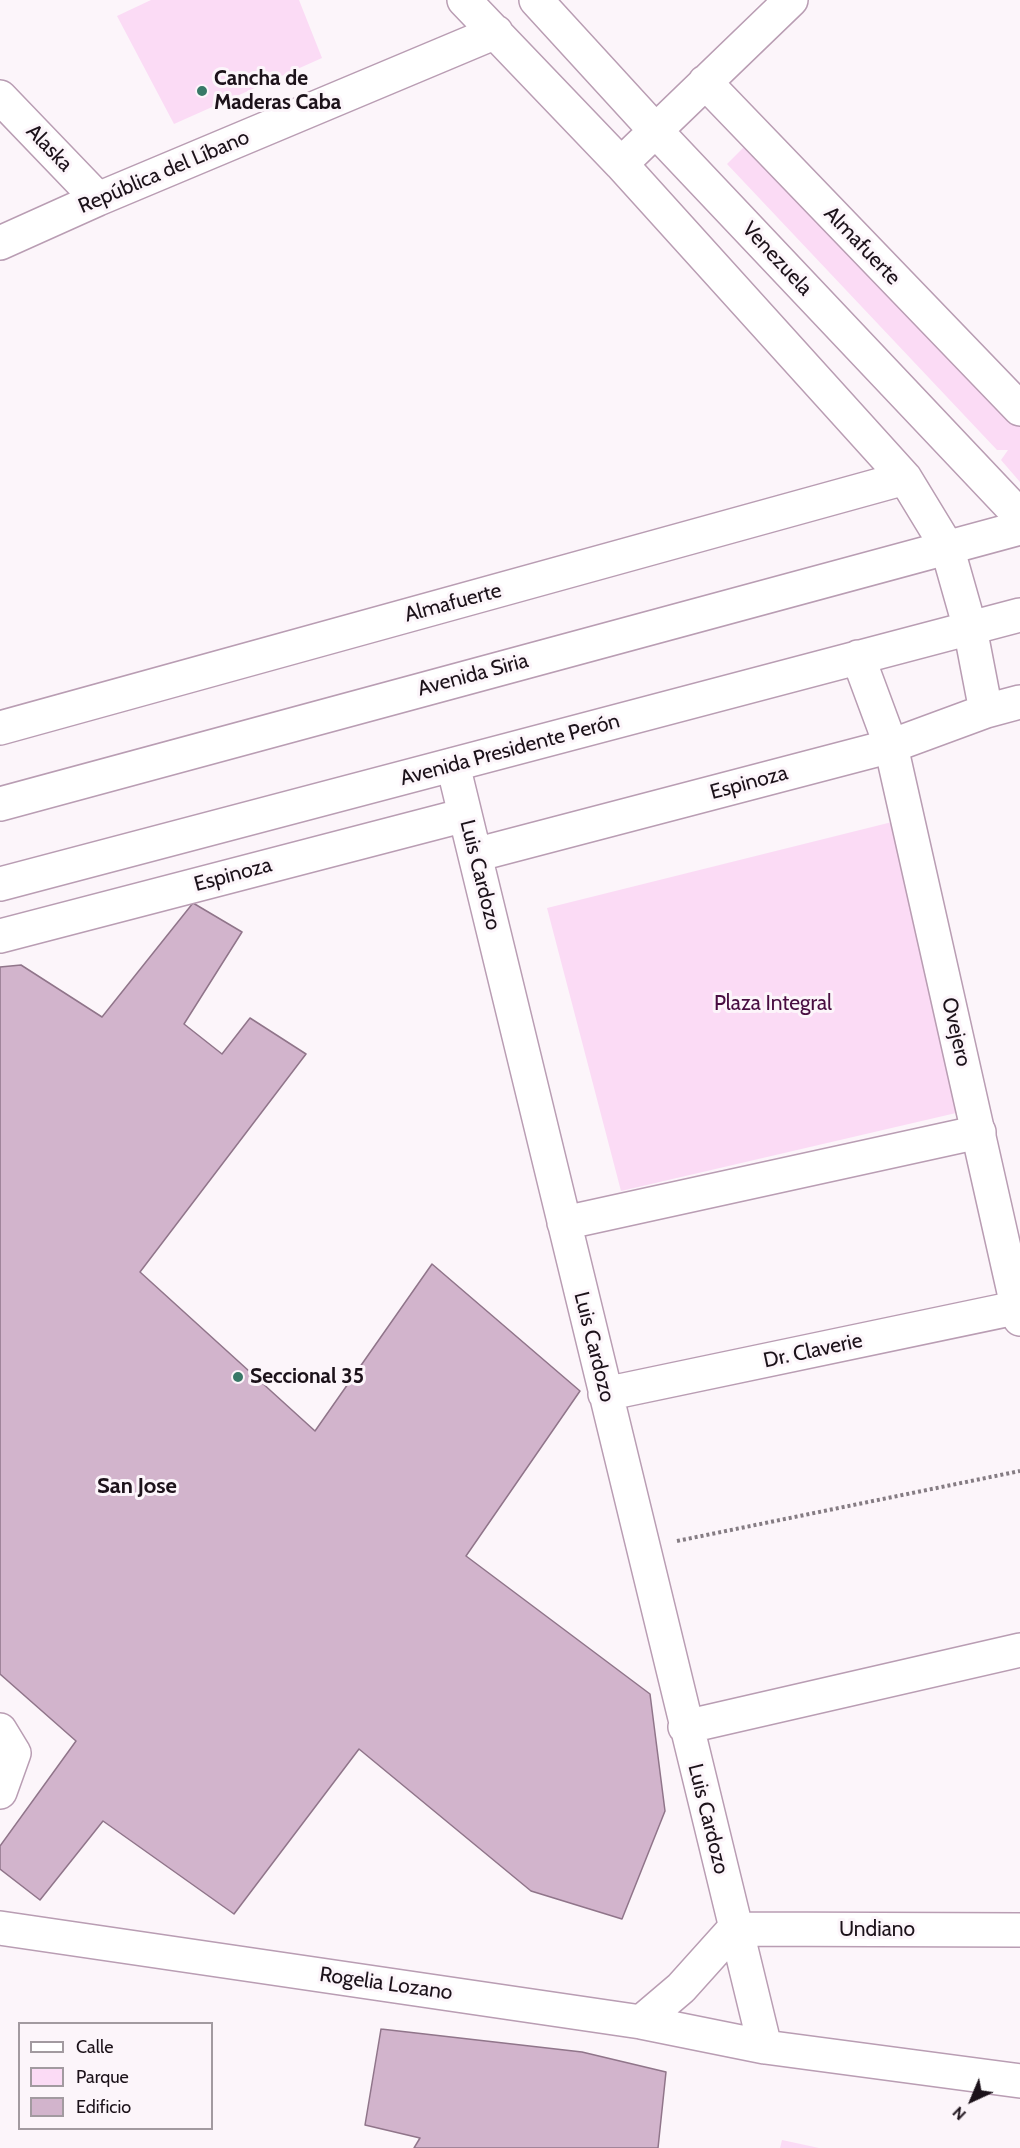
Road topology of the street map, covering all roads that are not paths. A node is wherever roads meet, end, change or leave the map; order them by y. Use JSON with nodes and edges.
{"nodes":[{"id":1,"x":464,"y":0,"type":"edge"},
{"id":2,"x":536,"y":0,"type":"edge"},
{"id":3,"x":791,"y":0,"type":"edge"},
{"id":4,"x":496,"y":32,"type":"junction"},
{"id":5,"x":705,"y":82,"type":"junction"},
{"id":6,"x":0,"y":97,"type":"edge"},
{"id":7,"x":655,"y":130,"type":"junction"},
{"id":8,"x":621,"y":164,"type":"junction"},
{"id":9,"x":98,"y":199,"type":"junction"},
{"id":10,"x":0,"y":243,"type":"edge"},
{"id":11,"x":1020,"y":409,"type":"edge"},
{"id":12,"x":906,"y":478,"type":"junction"},
{"id":13,"x":1020,"y":516,"type":"edge"},
{"id":14,"x":1020,"y":528,"type":"edge"},
{"id":15,"x":947,"y":547,"type":"junction"},
{"id":16,"x":1020,"y":615,"type":"edge"},
{"id":17,"x":970,"y":627,"type":"junction"},
{"id":18,"x":858,"y":657,"type":"junction"},
{"id":19,"x":1020,"y":702,"type":"edge"},
{"id":20,"x":986,"y":711,"type":"junction"},
{"id":21,"x":0,"y":728,"type":"edge"},
{"id":22,"x":891,"y":746,"type":"junction"},
{"id":23,"x":453,"y":765,"type":"junction"},
{"id":24,"x":0,"y":804,"type":"edge"},
{"id":25,"x":465,"y":815,"type":"junction"},
{"id":26,"x":475,"y":855,"type":"junction"},
{"id":27,"x":0,"y":885,"type":"edge"},
{"id":28,"x":0,"y":936,"type":"edge"},
{"id":29,"x":979,"y":1132,"type":"junction"},
{"id":30,"x":564,"y":1223,"type":"junction"},
{"id":31,"x":1019,"y":1311,"type":"edge"},
{"id":32,"x":605,"y":1394,"type":"junction"},
{"id":33,"x":1020,"y":1650,"type":"edge"},
{"id":34,"x":685,"y":1727,"type":"junction"},
{"id":35,"x":0,"y":1730,"type":"edge"},
{"id":36,"x":0,"y":1792,"type":"edge"},
{"id":37,"x":0,"y":1928,"type":"edge"},
{"id":38,"x":734,"y":1929,"type":"junction"},
{"id":39,"x":1020,"y":1930,"type":"edge"},
{"id":40,"x":640,"y":2022,"type":"junction"},
{"id":41,"x":765,"y":2047,"type":"junction"},
{"id":42,"x":1020,"y":2081,"type":"edge"}],
"edges":[{"from":1,"to":4,"type":"street"},
{"from":2,"to":7,"type":"street","name":"Venezuela"},
{"from":3,"to":5,"type":"street"},
{"from":4,"to":8,"type":"street"},
{"from":4,"to":9,"type":"street","name":"República del Líbano"},
{"from":5,"to":7,"type":"street"},
{"from":5,"to":11,"type":"street","name":"Almafuerte"},
{"from":6,"to":9,"type":"street","name":"Alaska"},
{"from":7,"to":8,"type":"street"},
{"from":7,"to":13,"type":"street","name":"Venezuela"},
{"from":8,"to":12,"type":"street"},
{"from":9,"to":10,"type":"street","name":"República del Líbano"},
{"from":12,"to":15,"type":"street"},
{"from":12,"to":21,"type":"street","name":"Almafuerte"},
{"from":14,"to":15,"type":"street"},
{"from":15,"to":17,"type":"street"},
{"from":15,"to":24,"type":"street","name":"Avenida Siria"},
{"from":16,"to":17,"type":"street","name":"Avenida Presidente Perón"},
{"from":17,"to":18,"type":"street","name":"Avenida Presidente Perón"},
{"from":17,"to":20,"type":"street"},
{"from":18,"to":22,"type":"street","name":"Ovejero"},
{"from":18,"to":23,"type":"street","name":"Avenida Presidente Perón"},
{"from":19,"to":20,"type":"street","name":"Espinoza"},
{"from":20,"to":22,"type":"street","name":"Espinoza"},
{"from":22,"to":26,"type":"street","name":"Espinoza"},
{"from":22,"to":29,"type":"street","name":"Ovejero"},
{"from":23,"to":25,"type":"street","name":"Luis Cardozo"},
{"from":23,"to":27,"type":"street","name":"Avenida Presidente Perón"},
{"from":25,"to":26,"type":"street","name":"Luis Cardozo"},
{"from":25,"to":28,"type":"street","name":"Espinoza"},
{"from":26,"to":30,"type":"street","name":"Luis Cardozo"},
{"from":29,"to":30,"type":"street"},
{"from":29,"to":31,"type":"street","name":"Ovejero"},
{"from":30,"to":32,"type":"street","name":"Luis Cardozo"},
{"from":31,"to":32,"type":"street","name":"Dr. Claverie"},
{"from":32,"to":34,"type":"street","name":"Luis Cardozo"},
{"from":33,"to":34,"type":"street"},
{"from":34,"to":38,"type":"street","name":"Luis Cardozo"},
{"from":35,"to":36,"type":"street"},
{"from":37,"to":40,"type":"street","name":"Rogelia Lozano"},
{"from":38,"to":39,"type":"street","name":"Undiano"},
{"from":38,"to":40,"type":"street"},
{"from":38,"to":41,"type":"street","name":"Luis Cardozo"},
{"from":40,"to":41,"type":"street","name":"Rogelia Lozano"},
{"from":41,"to":42,"type":"street","name":"Rogelia Lozano"}]}
